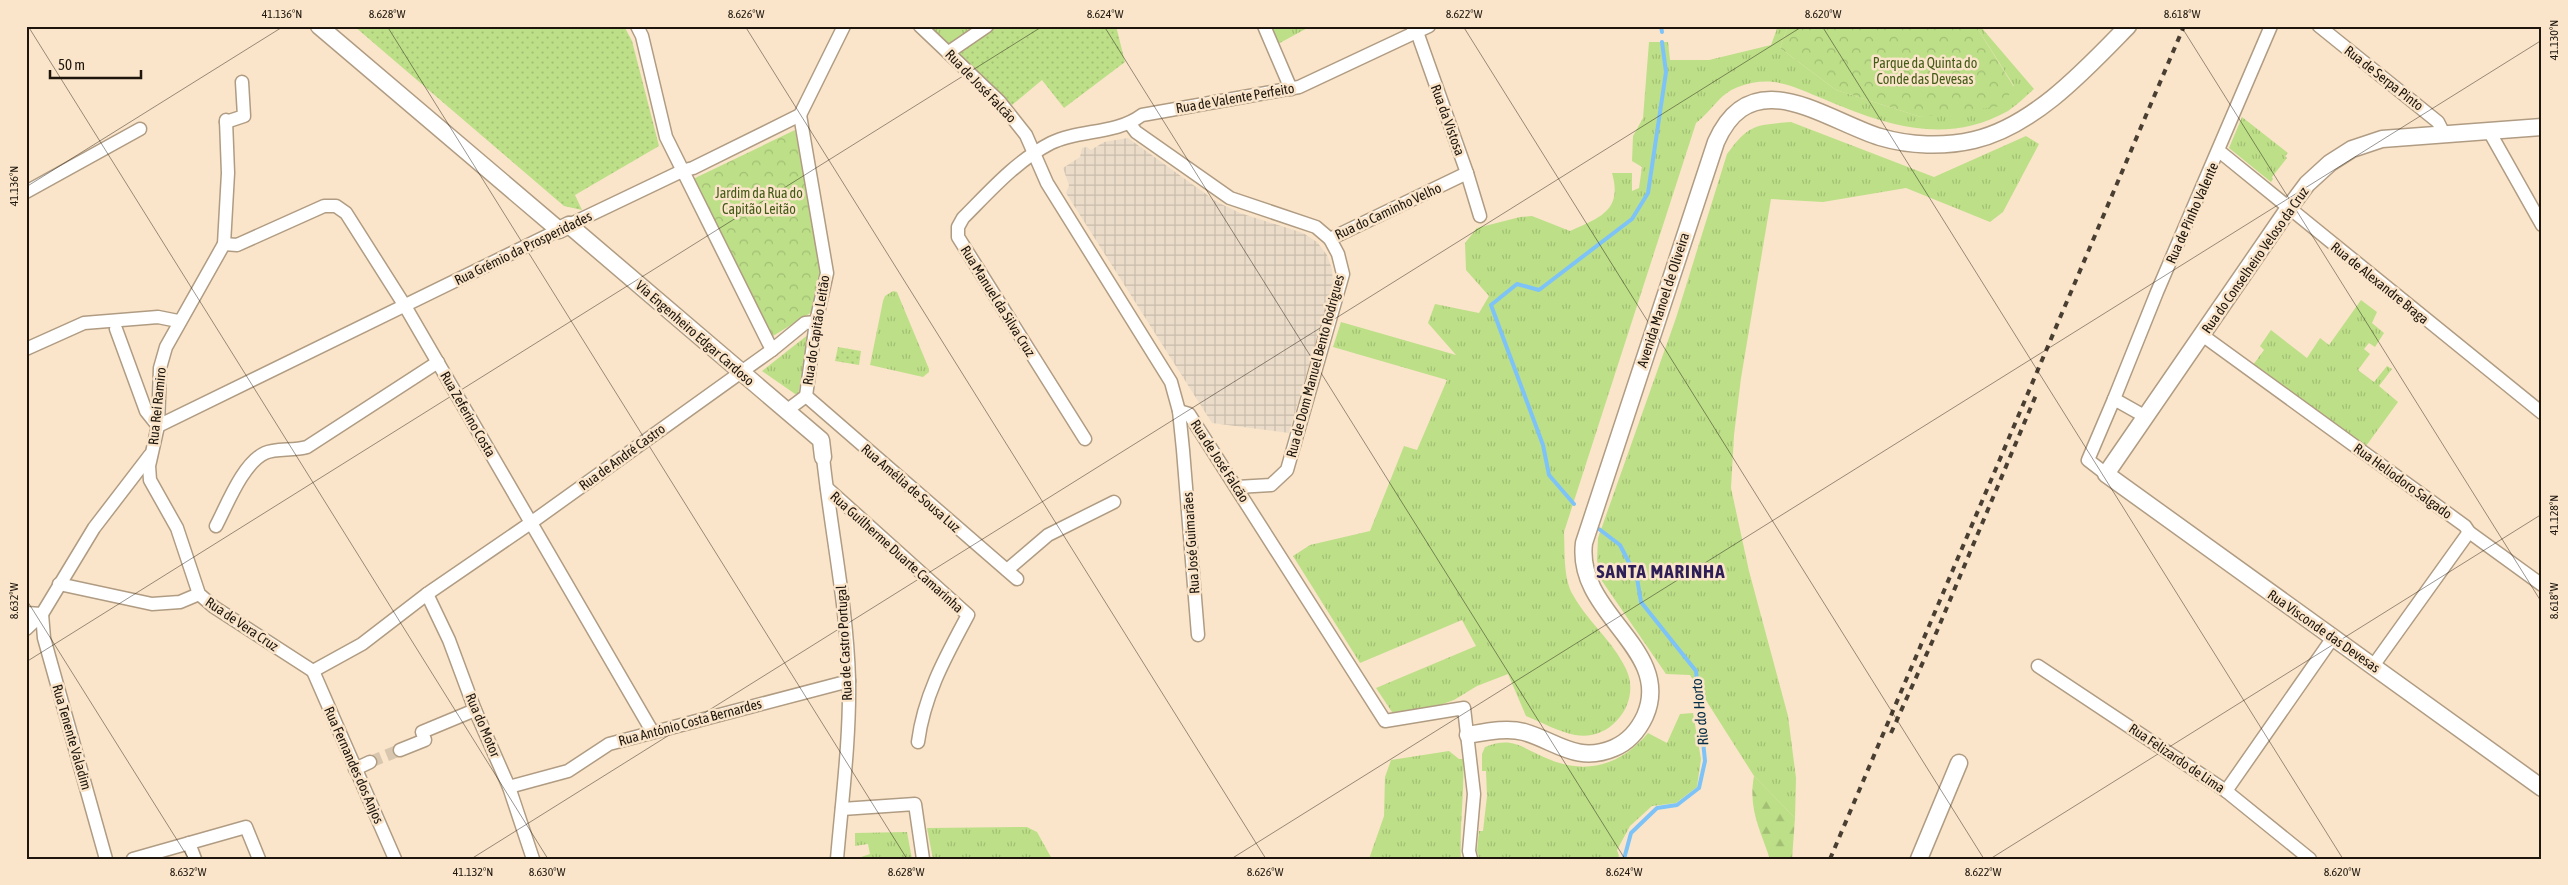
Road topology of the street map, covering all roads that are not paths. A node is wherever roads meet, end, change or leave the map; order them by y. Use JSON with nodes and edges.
{"nodes":[{"id":1,"x":319,"y":26,"type":"edge"},
{"id":2,"x":636,"y":26,"type":"edge"},
{"id":3,"x":844,"y":26,"type":"edge"},
{"id":4,"x":920,"y":26,"type":"edge"},
{"id":5,"x":987,"y":26,"type":"edge"},
{"id":6,"x":1264,"y":26,"type":"edge"},
{"id":7,"x":1429,"y":26,"type":"edge"},
{"id":8,"x":2128,"y":26,"type":"edge"},
{"id":9,"x":2271,"y":26,"type":"edge"},
{"id":10,"x":2319,"y":26,"type":"edge"},
{"id":11,"x":1414,"y":29,"type":"edge"},
{"id":12,"x":949,"y":52,"type":"junction"},
{"id":13,"x":242,"y":82,"type":"dead end"},
{"id":14,"x":1291,"y":88,"type":"junction"},
{"id":15,"x":798,"y":116,"type":"junction"},
{"id":16,"x":1130,"y":124,"type":"junction"},
{"id":17,"x":2542,"y":127,"type":"edge"},
{"id":18,"x":140,"y":130,"type":"dead end"},
{"id":19,"x":2489,"y":130,"type":"junction"},
{"id":20,"x":2444,"y":134,"type":"junction"},
{"id":21,"x":2219,"y":150,"type":"junction"},
{"id":22,"x":1035,"y":153,"type":"junction"},
{"id":23,"x":682,"y":171,"type":"junction"},
{"id":24,"x":1467,"y":173,"type":"junction"},
{"id":25,"x":26,"y":192,"type":"edge"},
{"id":26,"x":2289,"y":208,"type":"junction"},
{"id":27,"x":1480,"y":216,"type":"dead end"},
{"id":28,"x":2542,"y":225,"type":"edge"},
{"id":29,"x":564,"y":227,"type":"junction"},
{"id":30,"x":1330,"y":239,"type":"junction"},
{"id":31,"x":224,"y":244,"type":"junction"},
{"id":32,"x":405,"y":306,"type":"junction"},
{"id":33,"x":178,"y":321,"type":"junction"},
{"id":34,"x":816,"y":322,"type":"junction"},
{"id":35,"x":116,"y":329,"type":"dead end"},
{"id":36,"x":2202,"y":335,"type":"junction"},
{"id":37,"x":26,"y":349,"type":"edge"},
{"id":38,"x":772,"y":350,"type":"junction"},
{"id":39,"x":438,"y":362,"type":"junction"},
{"id":40,"x":740,"y":371,"type":"junction"},
{"id":41,"x":806,"y":396,"type":"junction"},
{"id":42,"x":2114,"y":400,"type":"junction"},
{"id":43,"x":786,"y":411,"type":"junction"},
{"id":44,"x":1179,"y":411,"type":"junction"},
{"id":45,"x":2542,"y":413,"type":"edge"},
{"id":46,"x":2146,"y":417,"type":"junction"},
{"id":47,"x":158,"y":426,"type":"junction"},
{"id":48,"x":1085,"y":439,"type":"dead end"},
{"id":49,"x":1207,"y":441,"type":"junction"},
{"id":50,"x":1184,"y":450,"type":"junction"},
{"id":51,"x":152,"y":453,"type":"junction"},
{"id":52,"x":823,"y":457,"type":"joint"},
{"id":53,"x":2106,"y":474,"type":"junction"},
{"id":54,"x":1237,"y":487,"type":"junction"},
{"id":55,"x":826,"y":488,"type":"junction"},
{"id":56,"x":1114,"y":502,"type":"dead end"},
{"id":57,"x":532,"y":522,"type":"junction"},
{"id":58,"x":216,"y":526,"type":"dead end"},
{"id":59,"x":2469,"y":532,"type":"junction"},
{"id":60,"x":1007,"y":570,"type":"junction"},
{"id":61,"x":1017,"y":579,"type":"dead end"},
{"id":62,"x":59,"y":584,"type":"junction"},
{"id":63,"x":2542,"y":585,"type":"edge"},
{"id":64,"x":199,"y":594,"type":"junction"},
{"id":65,"x":427,"y":594,"type":"junction"},
{"id":66,"x":26,"y":613,"type":"edge"},
{"id":67,"x":42,"y":614,"type":"junction"},
{"id":68,"x":26,"y":629,"type":"edge"},
{"id":69,"x":1198,"y":635,"type":"dead end"},
{"id":70,"x":2332,"y":639,"type":"junction"},
{"id":71,"x":2038,"y":666,"type":"dead end"},
{"id":72,"x":2373,"y":666,"type":"junction"},
{"id":73,"x":313,"y":671,"type":"junction"},
{"id":74,"x":849,"y":681,"type":"junction"},
{"id":75,"x":475,"y":710,"type":"junction"},
{"id":76,"x":652,"y":731,"type":"junction"},
{"id":77,"x":1468,"y":735,"type":"junction"},
{"id":78,"x":918,"y":742,"type":"dead end"},
{"id":79,"x":400,"y":750,"type":"tunnel mouth"},
{"id":80,"x":370,"y":762,"type":"tunnel mouth"},
{"id":81,"x":1959,"y":763,"type":"dead end"},
{"id":82,"x":355,"y":769,"type":"junction"},
{"id":83,"x":509,"y":787,"type":"junction"},
{"id":84,"x":2542,"y":788,"type":"edge"},
{"id":85,"x":2226,"y":791,"type":"junction"},
{"id":86,"x":842,"y":809,"type":"junction"},
{"id":87,"x":189,"y":843,"type":"junction"},
{"id":88,"x":106,"y":859,"type":"edge"},
{"id":89,"x":133,"y":859,"type":"edge"},
{"id":90,"x":195,"y":859,"type":"edge"},
{"id":91,"x":259,"y":859,"type":"edge"},
{"id":92,"x":395,"y":859,"type":"edge"},
{"id":93,"x":533,"y":859,"type":"edge"},
{"id":94,"x":838,"y":859,"type":"edge"},
{"id":95,"x":923,"y":859,"type":"edge"},
{"id":96,"x":1471,"y":859,"type":"edge"},
{"id":97,"x":1919,"y":859,"type":"edge"},
{"id":98,"x":2310,"y":859,"type":"edge"}],
"edges":[{"from":1,"to":29,"type":"main road","name":"Via Engenheiro Edgar Cardoso"},
{"from":2,"to":23,"type":"street"},
{"from":3,"to":15,"type":"street"},
{"from":4,"to":12,"type":"street","name":"Rua de José Falcão"},
{"from":5,"to":12,"type":"street"},
{"from":6,"to":14,"type":"street"},
{"from":7,"to":11,"type":"street","name":"Rua de Valente Perfeito"},
{"from":8,"to":77,"type":"main road","name":"Avenida Manoel de Oliveira"},
{"from":9,"to":21,"type":"street","name":"Rua de Pinho Valente"},
{"from":10,"to":20,"type":"street","name":"Rua de Serpa Pinto"},
{"from":11,"to":14,"type":"street","name":"Rua de Valente Perfeito"},
{"from":11,"to":24,"type":"street","name":"Rua da Vistosa"},
{"from":12,"to":22,"type":"street","name":"Rua de José Falcão"},
{"from":13,"to":31,"type":"street","name":"Rua Rei Ramiro"},
{"from":14,"to":16,"type":"street","name":"Rua de Valente Perfeito"},
{"from":15,"to":23,"type":"street","name":"Rua Grémio da Prosperidades"},
{"from":15,"to":34,"type":"street","name":"Rua do Capitão Leitão"},
{"from":16,"to":22,"type":"street","name":"Rua de Valente Perfeito"},
{"from":16,"to":30,"type":"street","name":"Rua do Caminho Velho"},
{"from":17,"to":19,"type":"main road","name":"Rua do Conselheiro Veloso da Cruz"},
{"from":18,"to":25,"type":"street"},
{"from":19,"to":20,"type":"main road","name":"Rua do Conselheiro Veloso da Cruz"},
{"from":19,"to":28,"type":"street"},
{"from":20,"to":26,"type":"main road","name":"Rua do Conselheiro Veloso da Cruz"},
{"from":21,"to":26,"type":"street","name":"Rua de Alexandre Braga"},
{"from":21,"to":42,"type":"street","name":"Rua de Pinho Valente"},
{"from":22,"to":44,"type":"street","name":"Rua de José Falcão"},
{"from":22,"to":48,"type":"street","name":"Rua Manuel da Silva Cruz"},
{"from":23,"to":29,"type":"street","name":"Rua Grémio da Prosperidades"},
{"from":23,"to":38,"type":"street"},
{"from":24,"to":27,"type":"street","name":"Rua da Vistosa"},
{"from":24,"to":30,"type":"street","name":"Rua do Caminho Velho"},
{"from":26,"to":36,"type":"main road","name":"Rua do Conselheiro Veloso da Cruz"},
{"from":26,"to":45,"type":"street","name":"Rua de Alexandre Braga"},
{"from":29,"to":32,"type":"street","name":"Rua Grémio da Prosperidades"},
{"from":29,"to":40,"type":"main road","name":"Via Engenheiro Edgar Cardoso"},
{"from":30,"to":54,"type":"street","name":"Rua de Dom Manuel Bento Rodrigues"},
{"from":31,"to":32,"type":"street","name":"Rua Zeferino Costa"},
{"from":31,"to":33,"type":"street","name":"Rua Rei Ramiro"},
{"from":32,"to":39,"type":"street","name":"Rua Zeferino Costa"},
{"from":32,"to":47,"type":"street","name":"Rua Grémio da Prosperidades"},
{"from":33,"to":37,"type":"street"},
{"from":33,"to":47,"type":"street","name":"Rua Rei Ramiro"},
{"from":34,"to":38,"type":"street","name":"Rua de André Castro"},
{"from":34,"to":41,"type":"street","name":"Rua do Capitão Leitão"},
{"from":35,"to":47,"type":"street"},
{"from":36,"to":46,"type":"main road","name":"Rua do Conselheiro Veloso da Cruz"},
{"from":36,"to":59,"type":"street","name":"Rua Heliodoro Salgado"},
{"from":38,"to":40,"type":"street","name":"Rua de André Castro"},
{"from":39,"to":57,"type":"street","name":"Rua Zeferino Costa"},
{"from":39,"to":58,"type":"street"},
{"from":40,"to":43,"type":"main road","name":"Via Engenheiro Edgar Cardoso"},
{"from":40,"to":57,"type":"street","name":"Rua de André Castro"},
{"from":41,"to":43,"type":"street"},
{"from":41,"to":60,"type":"street","name":"Rua Amélia de Sousa Luz"},
{"from":42,"to":46,"type":"street"},
{"from":42,"to":53,"type":"street","name":"Rua de Pinho Valente"},
{"from":43,"to":52,"type":"main road","name":"Via Engenheiro Edgar Cardoso"},
{"from":44,"to":49,"type":"street","name":"Rua de José Falcão"},
{"from":44,"to":50,"type":"street","name":"Rua José Guimarães"},
{"from":46,"to":53,"type":"main road","name":"Rua do Conselheiro Veloso da Cruz"},
{"from":47,"to":51,"type":"street","name":"Rua Rei Ramiro"},
{"from":49,"to":50,"type":"street"},
{"from":49,"to":54,"type":"street","name":"Rua de José Falcão"},
{"from":50,"to":69,"type":"street","name":"Rua José Guimarães"},
{"from":51,"to":62,"type":"street","name":"Rua Rei Ramiro"},
{"from":51,"to":64,"type":"street","name":"Rua de Vera Cruz"},
{"from":52,"to":55,"type":"street","name":"Rua de Castro Portugal"},
{"from":53,"to":70,"type":"main road","name":"Rua Visconde das Devesas"},
{"from":54,"to":77,"type":"street","name":"Rua de José Falcão"},
{"from":55,"to":74,"type":"street","name":"Rua de Castro Portugal"},
{"from":55,"to":78,"type":"street","name":"Rua Guilherme Duarte Camarinha"},
{"from":56,"to":60,"type":"street"},
{"from":57,"to":65,"type":"street","name":"Rua de André Castro"},
{"from":57,"to":76,"type":"street","name":"Rua Zeferino Costa"},
{"from":59,"to":63,"type":"street","name":"Rua Heliodoro Salgado"},
{"from":59,"to":72,"type":"street"},
{"from":60,"to":61,"type":"street","name":"Rua Amélia de Sousa Luz"},
{"from":62,"to":64,"type":"street"},
{"from":62,"to":67,"type":"street","name":"Rua Rei Ramiro"},
{"from":64,"to":73,"type":"street","name":"Rua de Vera Cruz"},
{"from":65,"to":73,"type":"street","name":"Rua de André Castro"},
{"from":65,"to":75,"type":"street","name":"Rua do Motor"},
{"from":66,"to":67,"type":"street"},
{"from":67,"to":68,"type":"street","name":"Rua Rei Ramiro"},
{"from":67,"to":88,"type":"street","name":"Rua Tenente Valadim"},
{"from":70,"to":72,"type":"main road","name":"Rua Visconde das Devesas"},
{"from":70,"to":85,"type":"street"},
{"from":71,"to":85,"type":"street","name":"Rua Felizardo de Lima"},
{"from":72,"to":84,"type":"main road","name":"Rua Visconde das Devesas"},
{"from":73,"to":82,"type":"street","name":"Rua Fernandes dos Anjos"},
{"from":74,"to":76,"type":"street","name":"Rua António Costa Bernardes"},
{"from":74,"to":86,"type":"street","name":"Rua de Castro Portugal"},
{"from":75,"to":79,"type":"street"},
{"from":75,"to":83,"type":"street","name":"Rua do Motor"},
{"from":76,"to":83,"type":"street","name":"Rua António Costa Bernardes"},
{"from":77,"to":96,"type":"street"},
{"from":80,"to":82,"type":"street"},
{"from":81,"to":97,"type":"main road"},
{"from":82,"to":92,"type":"street","name":"Rua Fernandes dos Anjos"},
{"from":83,"to":93,"type":"street","name":"Rua do Motor"},
{"from":85,"to":98,"type":"street","name":"Rua Felizardo de Lima"},
{"from":86,"to":94,"type":"street","name":"Rua de Castro Portugal"},
{"from":86,"to":95,"type":"street"},
{"from":87,"to":89,"type":"street"},
{"from":87,"to":90,"type":"street"},
{"from":87,"to":91,"type":"street"}]}
